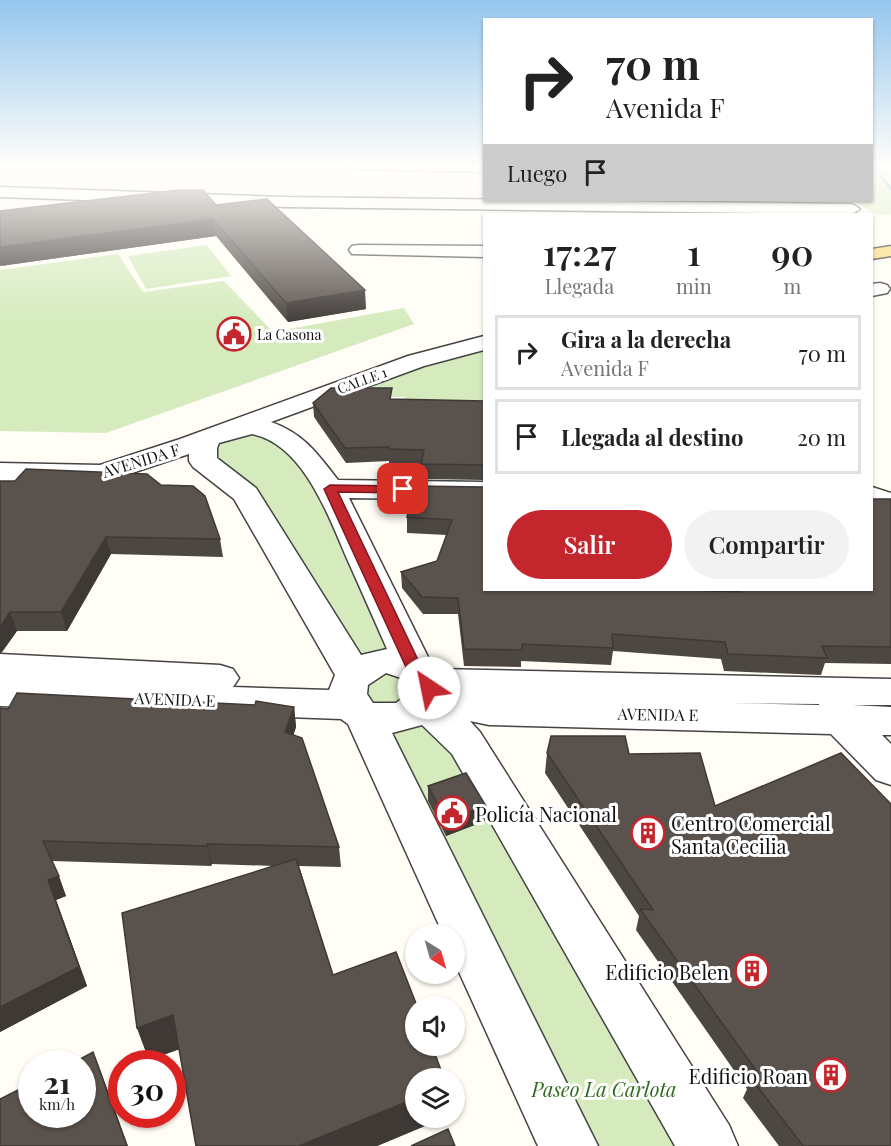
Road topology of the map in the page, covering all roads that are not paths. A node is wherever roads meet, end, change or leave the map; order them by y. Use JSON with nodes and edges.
{"nodes":[{"id":1,"x":358,"y":250,"type":"dead end"},
{"id":2,"x":891,"y":250,"type":"edge"},
{"id":3,"x":483,"y":252,"type":"edge"},
{"id":4,"x":873,"y":254,"type":"edge"},
{"id":5,"x":891,"y":265,"type":"edge"},
{"id":6,"x":873,"y":267,"type":"edge"},
{"id":7,"x":873,"y":267,"type":"edge"},
{"id":8,"x":891,"y":270,"type":"edge"},
{"id":9,"x":483,"y":343,"type":"edge"},
{"id":10,"x":209,"y":438,"type":"junction"},
{"id":11,"x":0,"y":472,"type":"edge"},
{"id":12,"x":330,"y":489,"type":"junction"},
{"id":13,"x":483,"y":491,"type":"edge"},
{"id":14,"x":873,"y":496,"type":"edge"},
{"id":15,"x":891,"y":504,"type":"edge"},
{"id":16,"x":0,"y":667,"type":"edge"},
{"id":17,"x":423,"y":687,"type":"junction"},
{"id":18,"x":891,"y":692,"type":"edge"},
{"id":19,"x":0,"y":693,"type":"edge"},
{"id":20,"x":354,"y":694,"type":"junction"},
{"id":21,"x":834,"y":705,"type":"junction"},
{"id":22,"x":891,"y":721,"type":"edge"},
{"id":23,"x":891,"y":769,"type":"edge"},
{"id":24,"x":568,"y":1146,"type":"edge"},
{"id":25,"x":708,"y":1146,"type":"edge"}],
"edges":[{"from":1,"to":3,"type":"street"},
{"from":2,"to":4,"type":"main road"},
{"from":5,"to":6,"type":"main road"},
{"from":7,"to":8,"type":"main road"},
{"from":9,"to":10,"type":"street","name":"CALLE 1"},
{"from":10,"to":11,"type":"street","name":"AVENIDA F"},
{"from":10,"to":12,"type":"street"},
{"from":10,"to":20,"type":"street"},
{"from":12,"to":13,"type":"street"},
{"from":12,"to":17,"type":"street"},
{"from":14,"to":15,"type":"street"},
{"from":16,"to":20,"type":"street","name":"AVENIDA E"},
{"from":17,"to":20,"type":"street"},
{"from":17,"to":20,"type":"street"},
{"from":17,"to":21,"type":"street","name":"AVENIDA E"},
{"from":17,"to":25,"type":"street"},
{"from":18,"to":21,"type":"street","name":"AVENIDA E"},
{"from":19,"to":20,"type":"street","name":"AVENIDA E"},
{"from":20,"to":24,"type":"street"},
{"from":21,"to":22,"type":"street","name":"AVENIDA E"},
{"from":21,"to":23,"type":"street"}]}
